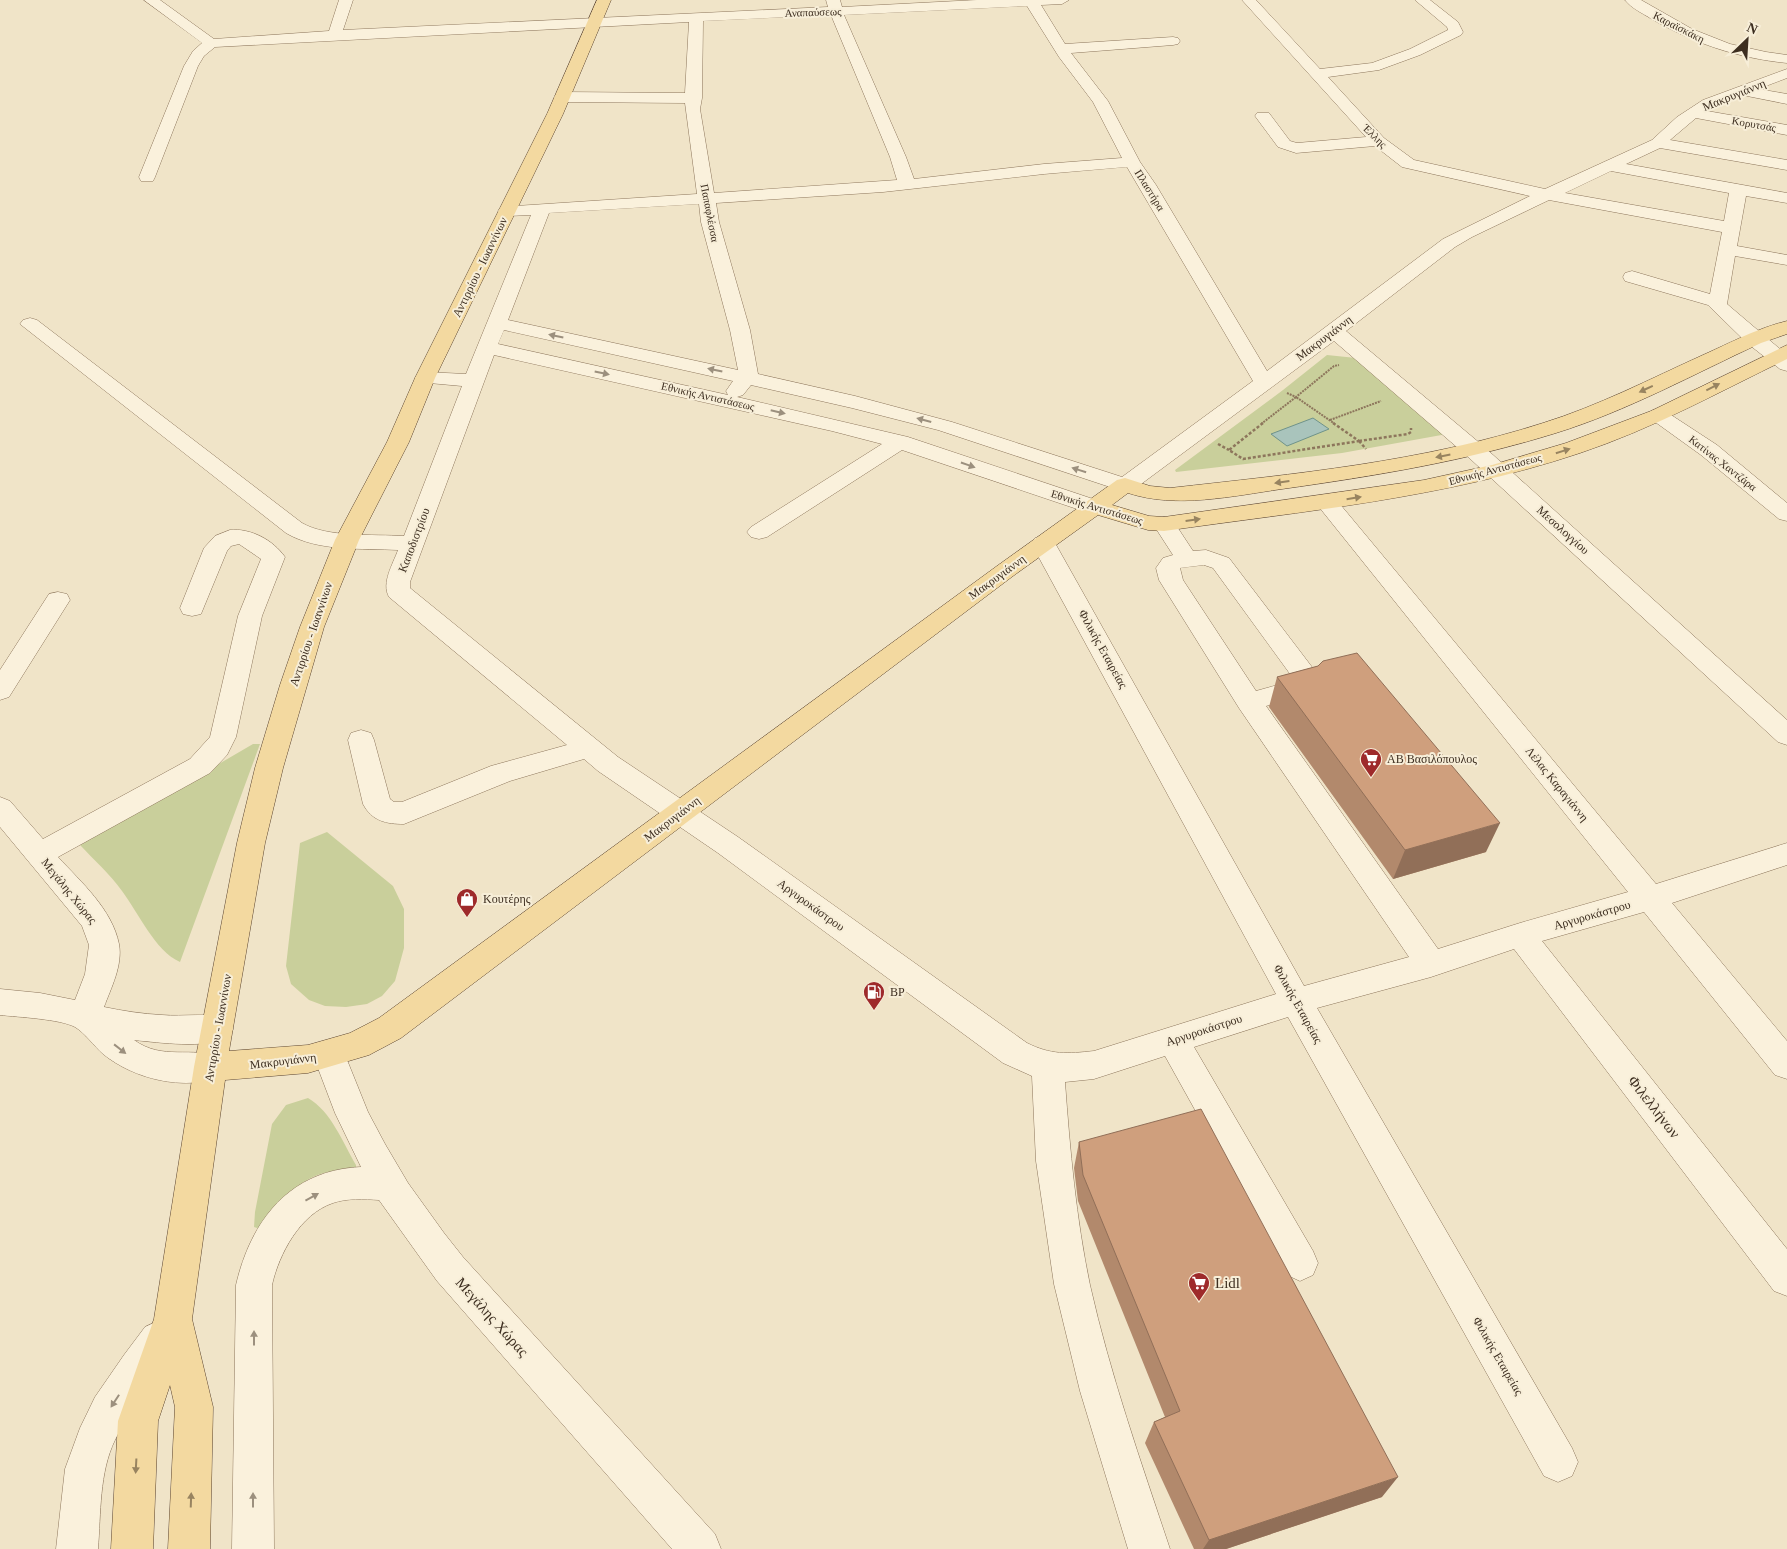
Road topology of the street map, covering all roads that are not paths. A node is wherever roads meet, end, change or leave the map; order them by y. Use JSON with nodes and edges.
{"nodes":[{"id":1,"x":151,"y":0,"type":"edge"},
{"id":2,"x":346,"y":0,"type":"edge"},
{"id":3,"x":604,"y":0,"type":"edge"},
{"id":4,"x":1062,"y":0,"type":"edge"},
{"id":5,"x":1249,"y":0,"type":"edge"},
{"id":6,"x":1422,"y":0,"type":"edge"},
{"id":7,"x":1632,"y":0,"type":"edge"},
{"id":8,"x":1032,"y":2,"type":"junction"},
{"id":9,"x":834,"y":6,"type":"edge"},
{"id":10,"x":696,"y":17,"type":"junction"},
{"id":11,"x":594,"y":23,"type":"junction"},
{"id":12,"x":335,"y":35,"type":"junction"},
{"id":13,"x":1173,"y":40,"type":"dead end"},
{"id":14,"x":211,"y":43,"type":"junction"},
{"id":15,"x":1061,"y":49,"type":"junction"},
{"id":16,"x":1787,"y":59,"type":"edge"},
{"id":17,"x":1787,"y":73,"type":"edge"},
{"id":18,"x":1315,"y":74,"type":"junction"},
{"id":19,"x":1743,"y":91,"type":"junction"},
{"id":20,"x":562,"y":97,"type":"junction"},
{"id":21,"x":694,"y":98,"type":"junction"},
{"id":22,"x":1787,"y":99,"type":"edge"},
{"id":23,"x":1692,"y":113,"type":"junction"},
{"id":24,"x":1263,"y":116,"type":"dead end"},
{"id":25,"x":1787,"y":130,"type":"edge"},
{"id":26,"x":1378,"y":141,"type":"junction"},
{"id":27,"x":1658,"y":143,"type":"junction"},
{"id":28,"x":1132,"y":162,"type":"junction"},
{"id":29,"x":1787,"y":165,"type":"edge"},
{"id":30,"x":1610,"y":166,"type":"junction"},
{"id":31,"x":147,"y":177,"type":"dead end"},
{"id":32,"x":907,"y":184,"type":"junction"},
{"id":33,"x":1738,"y":190,"type":"junction"},
{"id":34,"x":1546,"y":195,"type":"junction"},
{"id":35,"x":1787,"y":198,"type":"edge"},
{"id":36,"x":707,"y":199,"type":"junction"},
{"id":37,"x":542,"y":210,"type":"junction"},
{"id":38,"x":507,"y":211,"type":"junction"},
{"id":39,"x":1731,"y":228,"type":"junction"},
{"id":40,"x":1726,"y":248,"type":"junction"},
{"id":41,"x":1787,"y":260,"type":"edge"},
{"id":42,"x":1632,"y":277,"type":"dead end"},
{"id":43,"x":1717,"y":302,"type":"junction"},
{"id":44,"x":496,"y":323,"type":"junction"},
{"id":45,"x":30,"y":324,"type":"dead end"},
{"id":46,"x":1787,"y":328,"type":"edge"},
{"id":47,"x":1334,"y":331,"type":"junction"},
{"id":48,"x":1754,"y":339,"type":"junction"},
{"id":49,"x":486,"y":347,"type":"junction"},
{"id":50,"x":1783,"y":357,"type":"edge"},
{"id":51,"x":747,"y":377,"type":"junction"},
{"id":52,"x":425,"y":378,"type":"junction"},
{"id":53,"x":474,"y":380,"type":"junction"},
{"id":54,"x":1264,"y":382,"type":"junction"},
{"id":55,"x":729,"y":400,"type":"junction"},
{"id":56,"x":1658,"y":415,"type":"junction"},
{"id":57,"x":900,"y":442,"type":"junction"},
{"id":58,"x":1474,"y":450,"type":"junction"},
{"id":59,"x":1497,"y":471,"type":"junction"},
{"id":60,"x":1125,"y":485,"type":"junction"},
{"id":61,"x":1326,"y":502,"type":"junction"},
{"id":62,"x":1094,"y":507,"type":"junction"},
{"id":63,"x":1787,"y":514,"type":"edge"},
{"id":64,"x":1164,"y":524,"type":"junction"},
{"id":65,"x":759,"y":532,"type":"dead end"},
{"id":66,"x":306,"y":536,"type":"junction"},
{"id":67,"x":347,"y":540,"type":"junction"},
{"id":68,"x":1043,"y":543,"type":"junction"},
{"id":69,"x":413,"y":544,"type":"junction"},
{"id":70,"x":270,"y":553,"type":"junction"},
{"id":71,"x":1187,"y":559,"type":"junction"},
{"id":72,"x":58,"y":600,"type":"dead end"},
{"id":73,"x":192,"y":608,"type":"dead end"},
{"id":74,"x":0,"y":691,"type":"edge"},
{"id":75,"x":1248,"y":702,"type":"junction"},
{"id":76,"x":1787,"y":735,"type":"edge"},
{"id":77,"x":361,"y":740,"type":"dead end"},
{"id":78,"x":589,"y":748,"type":"junction"},
{"id":79,"x":0,"y":808,"type":"edge"},
{"id":80,"x":680,"y":814,"type":"junction"},
{"id":81,"x":39,"y":854,"type":"junction"},
{"id":82,"x":1787,"y":854,"type":"edge"},
{"id":83,"x":1650,"y":898,"type":"junction"},
{"id":84,"x":1520,"y":935,"type":"junction"},
{"id":85,"x":1431,"y":964,"type":"junction"},
{"id":86,"x":1296,"y":1001,"type":"junction"},
{"id":87,"x":0,"y":1002,"type":"edge"},
{"id":88,"x":85,"y":1016,"type":"junction"},
{"id":89,"x":217,"y":1028,"type":"junction"},
{"id":90,"x":1173,"y":1040,"type":"junction"},
{"id":91,"x":328,"y":1054,"type":"junction"},
{"id":92,"x":1787,"y":1065,"type":"edge"},
{"id":93,"x":210,"y":1067,"type":"junction"},
{"id":94,"x":1048,"y":1068,"type":"junction"},
{"id":95,"x":390,"y":1184,"type":"junction"},
{"id":96,"x":1300,"y":1263,"type":"dead end"},
{"id":97,"x":1787,"y":1278,"type":"edge"},
{"id":98,"x":173,"y":1318,"type":"junction"},
{"id":99,"x":1558,"y":1462,"type":"dead end"},
{"id":100,"x":77,"y":1549,"type":"edge"},
{"id":101,"x":132,"y":1549,"type":"edge"},
{"id":102,"x":189,"y":1549,"type":"edge"},
{"id":103,"x":253,"y":1549,"type":"edge"},
{"id":104,"x":700,"y":1549,"type":"edge"},
{"id":105,"x":1149,"y":1549,"type":"edge"}],
"edges":[{"from":1,"to":14,"type":"street"},
{"from":2,"to":12,"type":"street"},
{"from":3,"to":11,"type":"main road","name":"Αντιρρίου - Ιωαννίνων"},
{"from":4,"to":8,"type":"street","name":"Αναπαύσεως"},
{"from":5,"to":18,"type":"street","name":"Έλλης"},
{"from":6,"to":18,"type":"street"},
{"from":7,"to":16,"type":"street","name":"Καραϊσκάκη"},
{"from":8,"to":9,"type":"street","name":"Αναπαύσεως"},
{"from":8,"to":15,"type":"street","name":"Πλαστήρα"},
{"from":9,"to":10,"type":"street","name":"Αναπαύσεως"},
{"from":9,"to":32,"type":"street"},
{"from":10,"to":11,"type":"street","name":"Αναπαύσεως"},
{"from":10,"to":21,"type":"street","name":"Παπαφλέσσα"},
{"from":11,"to":12,"type":"street","name":"Αναπαύσεως"},
{"from":11,"to":20,"type":"main road","name":"Αντιρρίου - Ιωαννίνων"},
{"from":12,"to":14,"type":"street","name":"Αναπαύσεως"},
{"from":13,"to":15,"type":"street"},
{"from":14,"to":31,"type":"street"},
{"from":15,"to":28,"type":"street","name":"Πλαστήρα"},
{"from":17,"to":19,"type":"street","name":"Μακρυγιάννη"},
{"from":18,"to":26,"type":"street","name":"Έλλης"},
{"from":19,"to":22,"type":"street"},
{"from":19,"to":23,"type":"street","name":"Μακρυγιάννη"},
{"from":20,"to":21,"type":"street"},
{"from":20,"to":38,"type":"main road","name":"Αντιρρίου - Ιωαννίνων"},
{"from":21,"to":36,"type":"street","name":"Παπαφλέσσα"},
{"from":23,"to":25,"type":"street","name":"Κορυτσάς"},
{"from":23,"to":27,"type":"street","name":"Μακρυγιάννη"},
{"from":24,"to":26,"type":"street"},
{"from":26,"to":34,"type":"street","name":"Έλλης"},
{"from":27,"to":29,"type":"street"},
{"from":27,"to":30,"type":"street","name":"Μακρυγιάννη"},
{"from":28,"to":32,"type":"street"},
{"from":28,"to":54,"type":"street","name":"Πλαστήρα"},
{"from":30,"to":33,"type":"street"},
{"from":30,"to":34,"type":"street","name":"Μακρυγιάννη"},
{"from":32,"to":36,"type":"street"},
{"from":33,"to":35,"type":"street"},
{"from":33,"to":39,"type":"street"},
{"from":34,"to":39,"type":"street","name":"Έλλης"},
{"from":34,"to":47,"type":"street","name":"Μακρυγιάννη"},
{"from":36,"to":37,"type":"street"},
{"from":36,"to":51,"type":"street","name":"Παπαφλέσσα"},
{"from":37,"to":38,"type":"street"},
{"from":37,"to":44,"type":"street","name":"Καποδιστρίου"},
{"from":38,"to":52,"type":"main road","name":"Αντιρρίου - Ιωαννίνων"},
{"from":39,"to":40,"type":"street"},
{"from":40,"to":41,"type":"street"},
{"from":40,"to":43,"type":"street"},
{"from":42,"to":43,"type":"street"},
{"from":43,"to":48,"type":"street"},
{"from":44,"to":49,"type":"street","name":"Καποδιστρίου"},
{"from":51,"to":44,"type":"street","name":"Εθνικής Αντιστάσεως","one_way":true},
{"from":45,"to":66,"type":"street"},
{"from":46,"to":48,"type":"main road","name":"Εθνικής Αντιστάσεως"},
{"from":47,"to":54,"type":"street","name":"Μακρυγιάννη"},
{"from":47,"to":58,"type":"street","name":"Μεσολογγίου"},
{"from":48,"to":50,"type":"street"},
{"from":48,"to":58,"type":"main road","name":"Εθνικής Αντιστάσεως","one_way":true},
{"from":49,"to":53,"type":"street","name":"Καποδιστρίου"},
{"from":49,"to":55,"type":"street","name":"Εθνικής Αντιστάσεως","one_way":true},
{"from":56,"to":50,"type":"main road","name":"Εθνικής Αντιστάσεως","one_way":true},
{"from":51,"to":55,"type":"street"},
{"from":60,"to":51,"type":"street","name":"Εθνικής Αντιστάσεως","one_way":true},
{"from":52,"to":53,"type":"street"},
{"from":52,"to":67,"type":"main road","name":"Αντιρρίου - Ιωαννίνων"},
{"from":53,"to":69,"type":"street","name":"Καποδιστρίου"},
{"from":54,"to":60,"type":"street","name":"Μακρυγιάννη"},
{"from":55,"to":57,"type":"street","name":"Εθνικής Αντιστάσεως","one_way":true},
{"from":59,"to":56,"type":"main road","name":"Εθνικής Αντιστάσεως","one_way":true},
{"from":56,"to":63,"type":"street","name":"Κατίνας Χαντζάρα"},
{"from":57,"to":62,"type":"street","name":"Εθνικής Αντιστάσεως","one_way":true},
{"from":57,"to":65,"type":"street"},
{"from":58,"to":59,"type":"street","name":"Μεσολογγίου"},
{"from":58,"to":60,"type":"main road","name":"Εθνικής Αντιστάσεως","one_way":true},
{"from":61,"to":59,"type":"main road","name":"Εθνικής Αντιστάσεως","one_way":true},
{"from":59,"to":76,"type":"street","name":"Μεσολογγίου"},
{"from":60,"to":62,"type":"main road","name":"Μακρυγιάννη"},
{"from":64,"to":61,"type":"main road","name":"Εθνικής Αντιστάσεως","one_way":true},
{"from":61,"to":83,"type":"street","name":"Λέλας Καραγιάννη"},
{"from":62,"to":64,"type":"main road","name":"Εθνικής Αντιστάσεως"},
{"from":62,"to":68,"type":"main road","name":"Μακρυγιάννη"},
{"from":64,"to":71,"type":"street"},
{"from":66,"to":67,"type":"street"},
{"from":66,"to":70,"type":"street"},
{"from":67,"to":69,"type":"street"},
{"from":67,"to":89,"type":"main road","name":"Αντιρρίου - Ιωαννίνων"},
{"from":68,"to":80,"type":"main road","name":"Μακρυγιάννη"},
{"from":68,"to":86,"type":"street","name":"Φιλικής Εταιρείας"},
{"from":69,"to":78,"type":"street","name":"Καποδιστρίου"},
{"from":70,"to":73,"type":"street"},
{"from":70,"to":81,"type":"street"},
{"from":71,"to":75,"type":"street"},
{"from":71,"to":75,"type":"street"},
{"from":72,"to":74,"type":"street"},
{"from":75,"to":85,"type":"street"},
{"from":77,"to":78,"type":"street"},
{"from":78,"to":80,"type":"street","name":"Καποδιστρίου"},
{"from":79,"to":81,"type":"street","name":"Μεγάλης Χώρας"},
{"from":80,"to":91,"type":"main road","name":"Μακρυγιάννη"},
{"from":80,"to":94,"type":"street","name":"Αργυροκάστρου"},
{"from":81,"to":88,"type":"street","name":"Μεγάλης Χώρας"},
{"from":82,"to":83,"type":"street","name":"Αργυροκάστρου"},
{"from":83,"to":84,"type":"street","name":"Αργυροκάστρου"},
{"from":83,"to":92,"type":"street","name":"Λέλας Καραγιάννη"},
{"from":84,"to":85,"type":"street","name":"Αργυροκάστρου"},
{"from":84,"to":97,"type":"street","name":"Φιλελλήνων"},
{"from":85,"to":86,"type":"street","name":"Αργυροκάστρου"},
{"from":86,"to":90,"type":"street","name":"Αργυροκάστρου"},
{"from":86,"to":99,"type":"street","name":"Φιλικής Εταιρείας"},
{"from":87,"to":88,"type":"street"},
{"from":88,"to":89,"type":"street"},
{"from":88,"to":93,"type":"street","one_way":true},
{"from":89,"to":93,"type":"main road","name":"Αντιρρίου - Ιωαννίνων"},
{"from":90,"to":94,"type":"street","name":"Αργυροκάστρου"},
{"from":90,"to":96,"type":"street"},
{"from":91,"to":93,"type":"main road","name":"Μακρυγιάννη"},
{"from":91,"to":95,"type":"street","name":"Μεγάλης Χώρας"},
{"from":93,"to":98,"type":"main road","name":"Αντιρρίου - Ιωαννίνων"},
{"from":94,"to":105,"type":"street"},
{"from":103,"to":95,"type":"street","one_way":true},
{"from":95,"to":104,"type":"street","name":"Μεγάλης Χώρας"},
{"from":98,"to":100,"type":"street","one_way":true},
{"from":98,"to":101,"type":"main road","name":"Αντιρρίου - Ιωαννίνων","one_way":true},
{"from":102,"to":98,"type":"main road","name":"Αντιρρίου - Ιωαννίνων","one_way":true}]}
